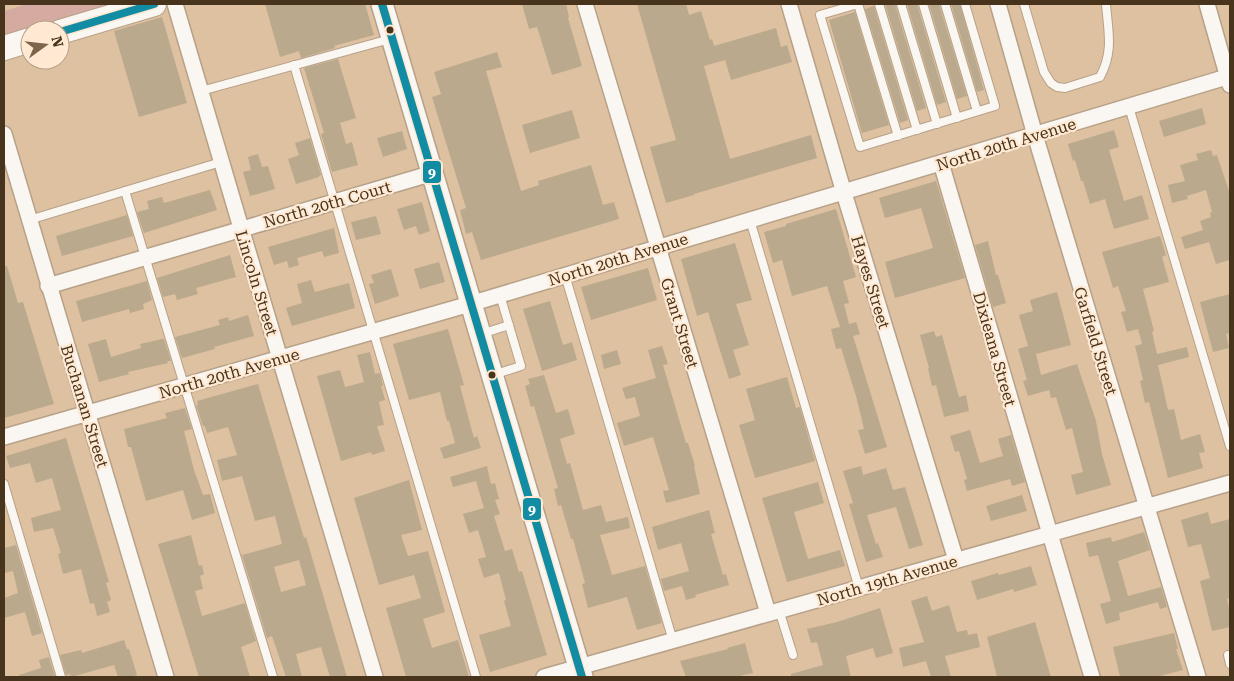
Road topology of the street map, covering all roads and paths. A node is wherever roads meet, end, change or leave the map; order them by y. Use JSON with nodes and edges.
{"nodes":[{"id":1,"x":154,"y":4,"type":"edge"},
{"id":2,"x":175,"y":4,"type":"edge"},
{"id":3,"x":382,"y":4,"type":"edge"},
{"id":4,"x":585,"y":4,"type":"edge"},
{"id":5,"x":789,"y":4,"type":"edge"},
{"id":6,"x":879,"y":4,"type":"edge"},
{"id":7,"x":901,"y":4,"type":"edge"},
{"id":8,"x":923,"y":4,"type":"edge"},
{"id":9,"x":945,"y":4,"type":"edge"},
{"id":10,"x":965,"y":4,"type":"edge"},
{"id":11,"x":998,"y":4,"type":"edge"},
{"id":12,"x":1024,"y":4,"type":"edge"},
{"id":13,"x":1106,"y":4,"type":"edge"},
{"id":14,"x":1206,"y":4,"type":"edge"},
{"id":15,"x":70,"y":29,"type":"edge"},
{"id":16,"x":392,"y":38,"type":"junction"},
{"id":17,"x":20,"y":43,"type":"edge"},
{"id":18,"x":4,"y":48,"type":"edge"},
{"id":19,"x":294,"y":65,"type":"junction"},
{"id":20,"x":1229,"y":79,"type":"edge"},
{"id":21,"x":201,"y":91,"type":"junction"},
{"id":22,"x":1129,"y":106,"type":"junction"},
{"id":23,"x":977,"y":111,"type":"junction"},
{"id":24,"x":957,"y":118,"type":"junction"},
{"id":25,"x":937,"y":124,"type":"junction"},
{"id":26,"x":917,"y":130,"type":"junction"},
{"id":27,"x":4,"y":134,"type":"edge"},
{"id":28,"x":1035,"y":135,"type":"junction"},
{"id":29,"x":898,"y":136,"type":"junction"},
{"id":30,"x":7,"y":154,"type":"edge"},
{"id":31,"x":221,"y":162,"type":"junction"},
{"id":32,"x":941,"y":163,"type":"junction"},
{"id":33,"x":433,"y":173,"type":"junction"},
{"id":34,"x":125,"y":190,"type":"junction"},
{"id":35,"x":844,"y":193,"type":"junction"},
{"id":36,"x":334,"y":201,"type":"junction"},
{"id":37,"x":29,"y":220,"type":"junction"},
{"id":38,"x":750,"y":220,"type":"junction"},
{"id":39,"x":241,"y":228,"type":"junction"},
{"id":40,"x":657,"y":247,"type":"junction"},
{"id":41,"x":144,"y":258,"type":"junction"},
{"id":42,"x":565,"y":275,"type":"junction"},
{"id":43,"x":48,"y":286,"type":"junction"},
{"id":44,"x":500,"y":295,"type":"junction"},
{"id":45,"x":470,"y":304,"type":"junction"},
{"id":46,"x":509,"y":325,"type":"junction"},
{"id":47,"x":372,"y":332,"type":"junction"},
{"id":48,"x":479,"y":334,"type":"junction"},
{"id":49,"x":280,"y":358,"type":"junction"},
{"id":50,"x":491,"y":376,"type":"junction"},
{"id":51,"x":184,"y":386,"type":"junction"},
{"id":52,"x":87,"y":414,"type":"junction"},
{"id":53,"x":4,"y":437,"type":"edge"},
{"id":54,"x":1230,"y":446,"type":"edge"},
{"id":55,"x":1230,"y":483,"type":"edge"},
{"id":56,"x":4,"y":484,"type":"edge"},
{"id":57,"x":1146,"y":506,"type":"junction"},
{"id":58,"x":1050,"y":534,"type":"junction"},
{"id":59,"x":956,"y":560,"type":"junction"},
{"id":60,"x":859,"y":588,"type":"junction"},
{"id":61,"x":774,"y":612,"type":"junction"},
{"id":62,"x":673,"y":640,"type":"junction"},
{"id":63,"x":792,"y":655,"type":"dead end"},
{"id":64,"x":1230,"y":655,"type":"edge"},
{"id":65,"x":1230,"y":664,"type":"edge"},
{"id":66,"x":581,"y":672,"type":"edge"},
{"id":67,"x":61,"y":677,"type":"edge"},
{"id":68,"x":166,"y":677,"type":"edge"},
{"id":69,"x":273,"y":677,"type":"edge"},
{"id":70,"x":375,"y":677,"type":"edge"},
{"id":71,"x":476,"y":677,"type":"edge"},
{"id":72,"x":544,"y":677,"type":"edge"},
{"id":73,"x":1092,"y":677,"type":"edge"},
{"id":74,"x":1198,"y":677,"type":"edge"}],
"edges":[{"from":1,"to":15,"type":"main road"},
{"from":2,"to":21,"type":"street","name":"Lincoln Street"},
{"from":3,"to":16,"type":"street"},
{"from":4,"to":40,"type":"street","name":"Grant Street"},
{"from":5,"to":35,"type":"street","name":"Hayes Street"},
{"from":6,"to":26,"type":"lane"},
{"from":7,"to":25,"type":"lane"},
{"from":8,"to":24,"type":"lane"},
{"from":9,"to":23,"type":"lane"},
{"from":10,"to":23,"type":"lane"},
{"from":11,"to":28,"type":"street","name":"Garfield Street"},
{"from":12,"to":13,"type":"lane"},
{"from":14,"to":20,"type":"street"},
{"from":16,"to":19,"type":"lane"},
{"from":16,"to":33,"type":"street"},
{"from":17,"to":18,"type":"main road"},
{"from":19,"to":21,"type":"lane"},
{"from":19,"to":36,"type":"lane"},
{"from":20,"to":22,"type":"street","name":"North 20th Avenue"},
{"from":21,"to":31,"type":"street","name":"Lincoln Street"},
{"from":22,"to":28,"type":"street","name":"North 20th Avenue"},
{"from":22,"to":54,"type":"lane"},
{"from":23,"to":24,"type":"lane"},
{"from":24,"to":25,"type":"lane"},
{"from":25,"to":26,"type":"lane"},
{"from":26,"to":29,"type":"lane"},
{"from":27,"to":30,"type":"street","name":"Buchanan Street"},
{"from":28,"to":32,"type":"street","name":"North 20th Avenue"},
{"from":28,"to":57,"type":"street","name":"Garfield Street"},
{"from":29,"to":29,"type":"lane"},
{"from":30,"to":37,"type":"street","name":"Buchanan Street"},
{"from":31,"to":34,"type":"lane"},
{"from":31,"to":39,"type":"street","name":"Lincoln Street"},
{"from":32,"to":35,"type":"street","name":"North 20th Avenue"},
{"from":32,"to":58,"type":"street","name":"Dixieana Street"},
{"from":33,"to":36,"type":"street","name":"North 20th Court"},
{"from":33,"to":45,"type":"street"},
{"from":34,"to":37,"type":"lane"},
{"from":34,"to":41,"type":"lane"},
{"from":35,"to":38,"type":"street","name":"North 20th Avenue"},
{"from":35,"to":59,"type":"street","name":"Hayes Street"},
{"from":36,"to":39,"type":"street","name":"North 20th Court"},
{"from":36,"to":47,"type":"lane"},
{"from":37,"to":43,"type":"street","name":"Buchanan Street"},
{"from":38,"to":40,"type":"street","name":"North 20th Avenue"},
{"from":38,"to":60,"type":"lane"},
{"from":39,"to":41,"type":"street","name":"North 20th Court"},
{"from":39,"to":49,"type":"street","name":"Lincoln Street"},
{"from":40,"to":42,"type":"street","name":"North 20th Avenue"},
{"from":40,"to":61,"type":"street","name":"Grant Street"},
{"from":41,"to":43,"type":"street","name":"North 20th Court"},
{"from":41,"to":51,"type":"lane"},
{"from":42,"to":44,"type":"street","name":"North 20th Avenue"},
{"from":42,"to":62,"type":"lane"},
{"from":43,"to":52,"type":"street","name":"Buchanan Street"},
{"from":44,"to":45,"type":"street","name":"North 20th Avenue"},
{"from":44,"to":46,"type":"lane"},
{"from":45,"to":47,"type":"street","name":"North 20th Avenue"},
{"from":45,"to":48,"type":"street"},
{"from":46,"to":48,"type":"lane"},
{"from":46,"to":50,"type":"lane"},
{"from":47,"to":49,"type":"street","name":"North 20th Avenue"},
{"from":47,"to":71,"type":"lane"},
{"from":48,"to":50,"type":"street"},
{"from":49,"to":51,"type":"street","name":"North 20th Avenue"},
{"from":49,"to":70,"type":"street","name":"Lincoln Street"},
{"from":50,"to":66,"type":"street"},
{"from":51,"to":52,"type":"street","name":"North 20th Avenue"},
{"from":51,"to":69,"type":"lane"},
{"from":52,"to":53,"type":"street","name":"North 20th Avenue"},
{"from":52,"to":68,"type":"street","name":"Buchanan Street"},
{"from":55,"to":57,"type":"street","name":"North 19th Avenue"},
{"from":56,"to":67,"type":"lane"},
{"from":57,"to":58,"type":"street","name":"North 19th Avenue"},
{"from":57,"to":74,"type":"street","name":"Garfield Street"},
{"from":58,"to":59,"type":"street","name":"North 19th Avenue"},
{"from":58,"to":73,"type":"street","name":"Dixieana Street"},
{"from":59,"to":60,"type":"street","name":"North 19th Avenue"},
{"from":60,"to":61,"type":"street","name":"North 19th Avenue"},
{"from":61,"to":62,"type":"street","name":"North 19th Avenue"},
{"from":61,"to":63,"type":"lane"},
{"from":62,"to":66,"type":"street","name":"North 19th Avenue"},
{"from":64,"to":65,"type":"lane"},
{"from":66,"to":72,"type":"street","name":"North 19th Avenue"}]}
